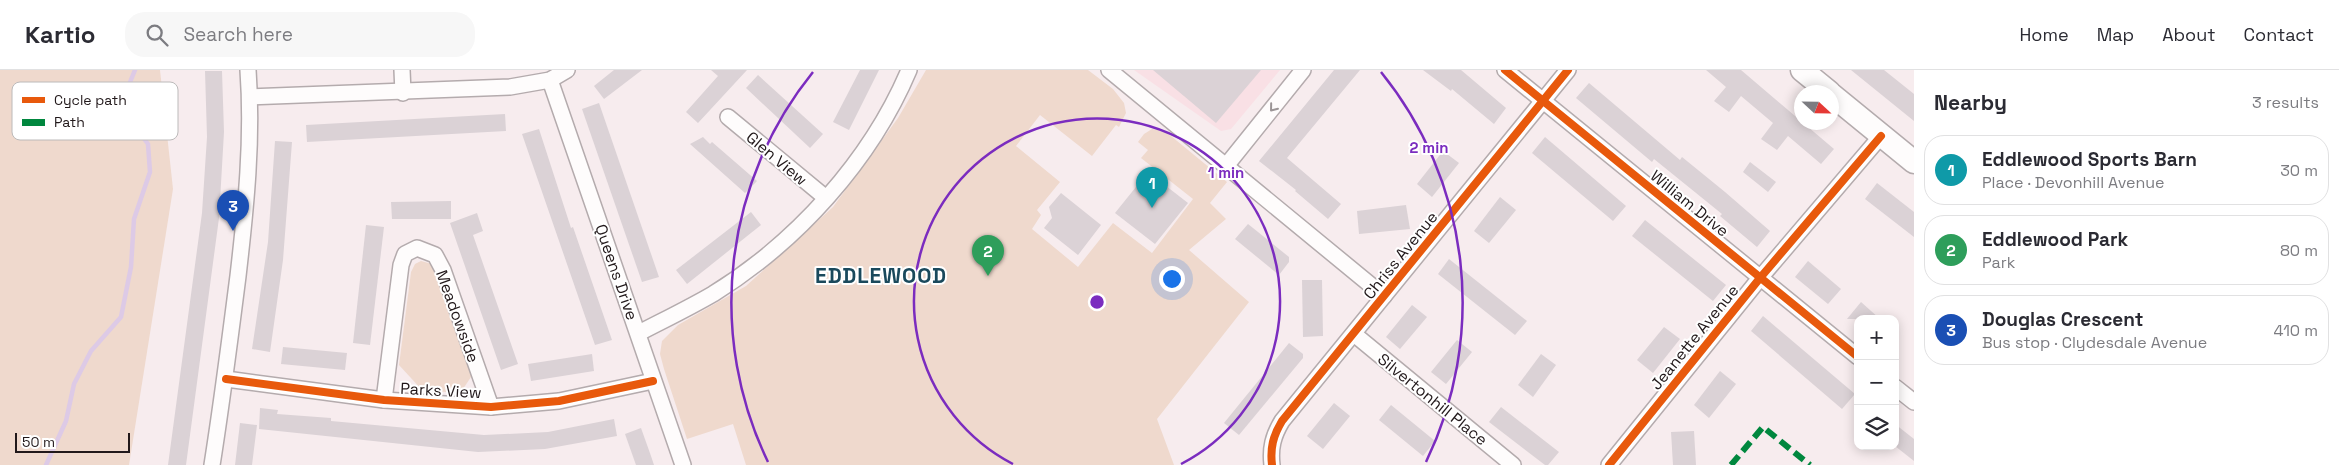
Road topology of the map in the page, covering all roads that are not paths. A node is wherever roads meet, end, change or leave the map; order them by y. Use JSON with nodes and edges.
{"nodes":[{"id":1,"x":248,"y":70,"type":"edge"},
{"id":2,"x":402,"y":70,"type":"edge"},
{"id":3,"x":567,"y":70,"type":"edge"},
{"id":4,"x":909,"y":70,"type":"edge"},
{"id":5,"x":1109,"y":70,"type":"edge"},
{"id":6,"x":1303,"y":70,"type":"edge"},
{"id":7,"x":1505,"y":70,"type":"edge"},
{"id":8,"x":1568,"y":70,"type":"edge"},
{"id":9,"x":1802,"y":70,"type":"edge"},
{"id":10,"x":550,"y":80,"type":"junction"},
{"id":11,"x":1820,"y":85,"type":"edge"},
{"id":12,"x":403,"y":93,"type":"junction"},
{"id":13,"x":250,"y":97,"type":"junction"},
{"id":14,"x":1543,"y":101,"type":"junction"},
{"id":15,"x":1839,"y":101,"type":"edge"},
{"id":16,"x":728,"y":117,"type":"dead end"},
{"id":17,"x":1881,"y":136,"type":"junction"},
{"id":18,"x":1914,"y":162,"type":"edge"},
{"id":19,"x":1226,"y":166,"type":"junction"},
{"id":20,"x":826,"y":198,"type":"junction"},
{"id":21,"x":1760,"y":278,"type":"junction"},
{"id":22,"x":1384,"y":296,"type":"junction"},
{"id":23,"x":639,"y":333,"type":"junction"},
{"id":24,"x":1354,"y":334,"type":"junction"},
{"id":25,"x":1854,"y":354,"type":"edge"},
{"id":26,"x":226,"y":379,"type":"junction"},
{"id":27,"x":653,"y":381,"type":"junction"},
{"id":28,"x":1899,"y":390,"type":"edge"},
{"id":29,"x":384,"y":400,"type":"junction"},
{"id":30,"x":1914,"y":402,"type":"edge"},
{"id":31,"x":491,"y":407,"type":"junction"},
{"id":32,"x":1612,"y":464,"type":"edge"},
{"id":33,"x":212,"y":465,"type":"edge"},
{"id":34,"x":683,"y":465,"type":"edge"},
{"id":35,"x":1272,"y":465,"type":"edge"},
{"id":36,"x":1513,"y":465,"type":"edge"}],
"edges":[{"from":1,"to":13,"type":"street"},
{"from":2,"to":12,"type":"street"},
{"from":3,"to":10,"type":"street"},
{"from":4,"to":20,"type":"street"},
{"from":5,"to":19,"type":"street"},
{"from":6,"to":19,"type":"street","one_way":true},
{"from":7,"to":14,"type":"street","name":"William Drive"},
{"from":8,"to":14,"type":"street","name":"Chriss Avenue"},
{"from":9,"to":11,"type":"main road"},
{"from":10,"to":12,"type":"street"},
{"from":10,"to":23,"type":"street","name":"Queens Drive"},
{"from":12,"to":13,"type":"street"},
{"from":13,"to":26,"type":"street"},
{"from":14,"to":21,"type":"street","name":"William Drive"},
{"from":14,"to":22,"type":"street","name":"Chriss Avenue"},
{"from":15,"to":17,"type":"main road"},
{"from":16,"to":20,"type":"street","name":"Glen View"},
{"from":17,"to":18,"type":"main road"},
{"from":17,"to":21,"type":"street","name":"Jeanette Avenue"},
{"from":19,"to":22,"type":"street"},
{"from":20,"to":23,"type":"street"},
{"from":21,"to":25,"type":"street","name":"William Drive"},
{"from":21,"to":32,"type":"street","name":"Jeanette Avenue"},
{"from":22,"to":24,"type":"street","name":"Chriss Avenue"},
{"from":23,"to":27,"type":"street","name":"Queens Drive"},
{"from":24,"to":35,"type":"street","name":"Chriss Avenue"},
{"from":24,"to":36,"type":"street","name":"Silvertonhill Place"},
{"from":26,"to":29,"type":"street","name":"Parks View"},
{"from":26,"to":33,"type":"street"},
{"from":27,"to":31,"type":"street","name":"Parks View"},
{"from":27,"to":34,"type":"street","name":"Queens Drive"},
{"from":28,"to":30,"type":"street"},
{"from":29,"to":31,"type":"street","name":"Parks View"},
{"from":29,"to":31,"type":"street","name":"Meadowside"}]}
